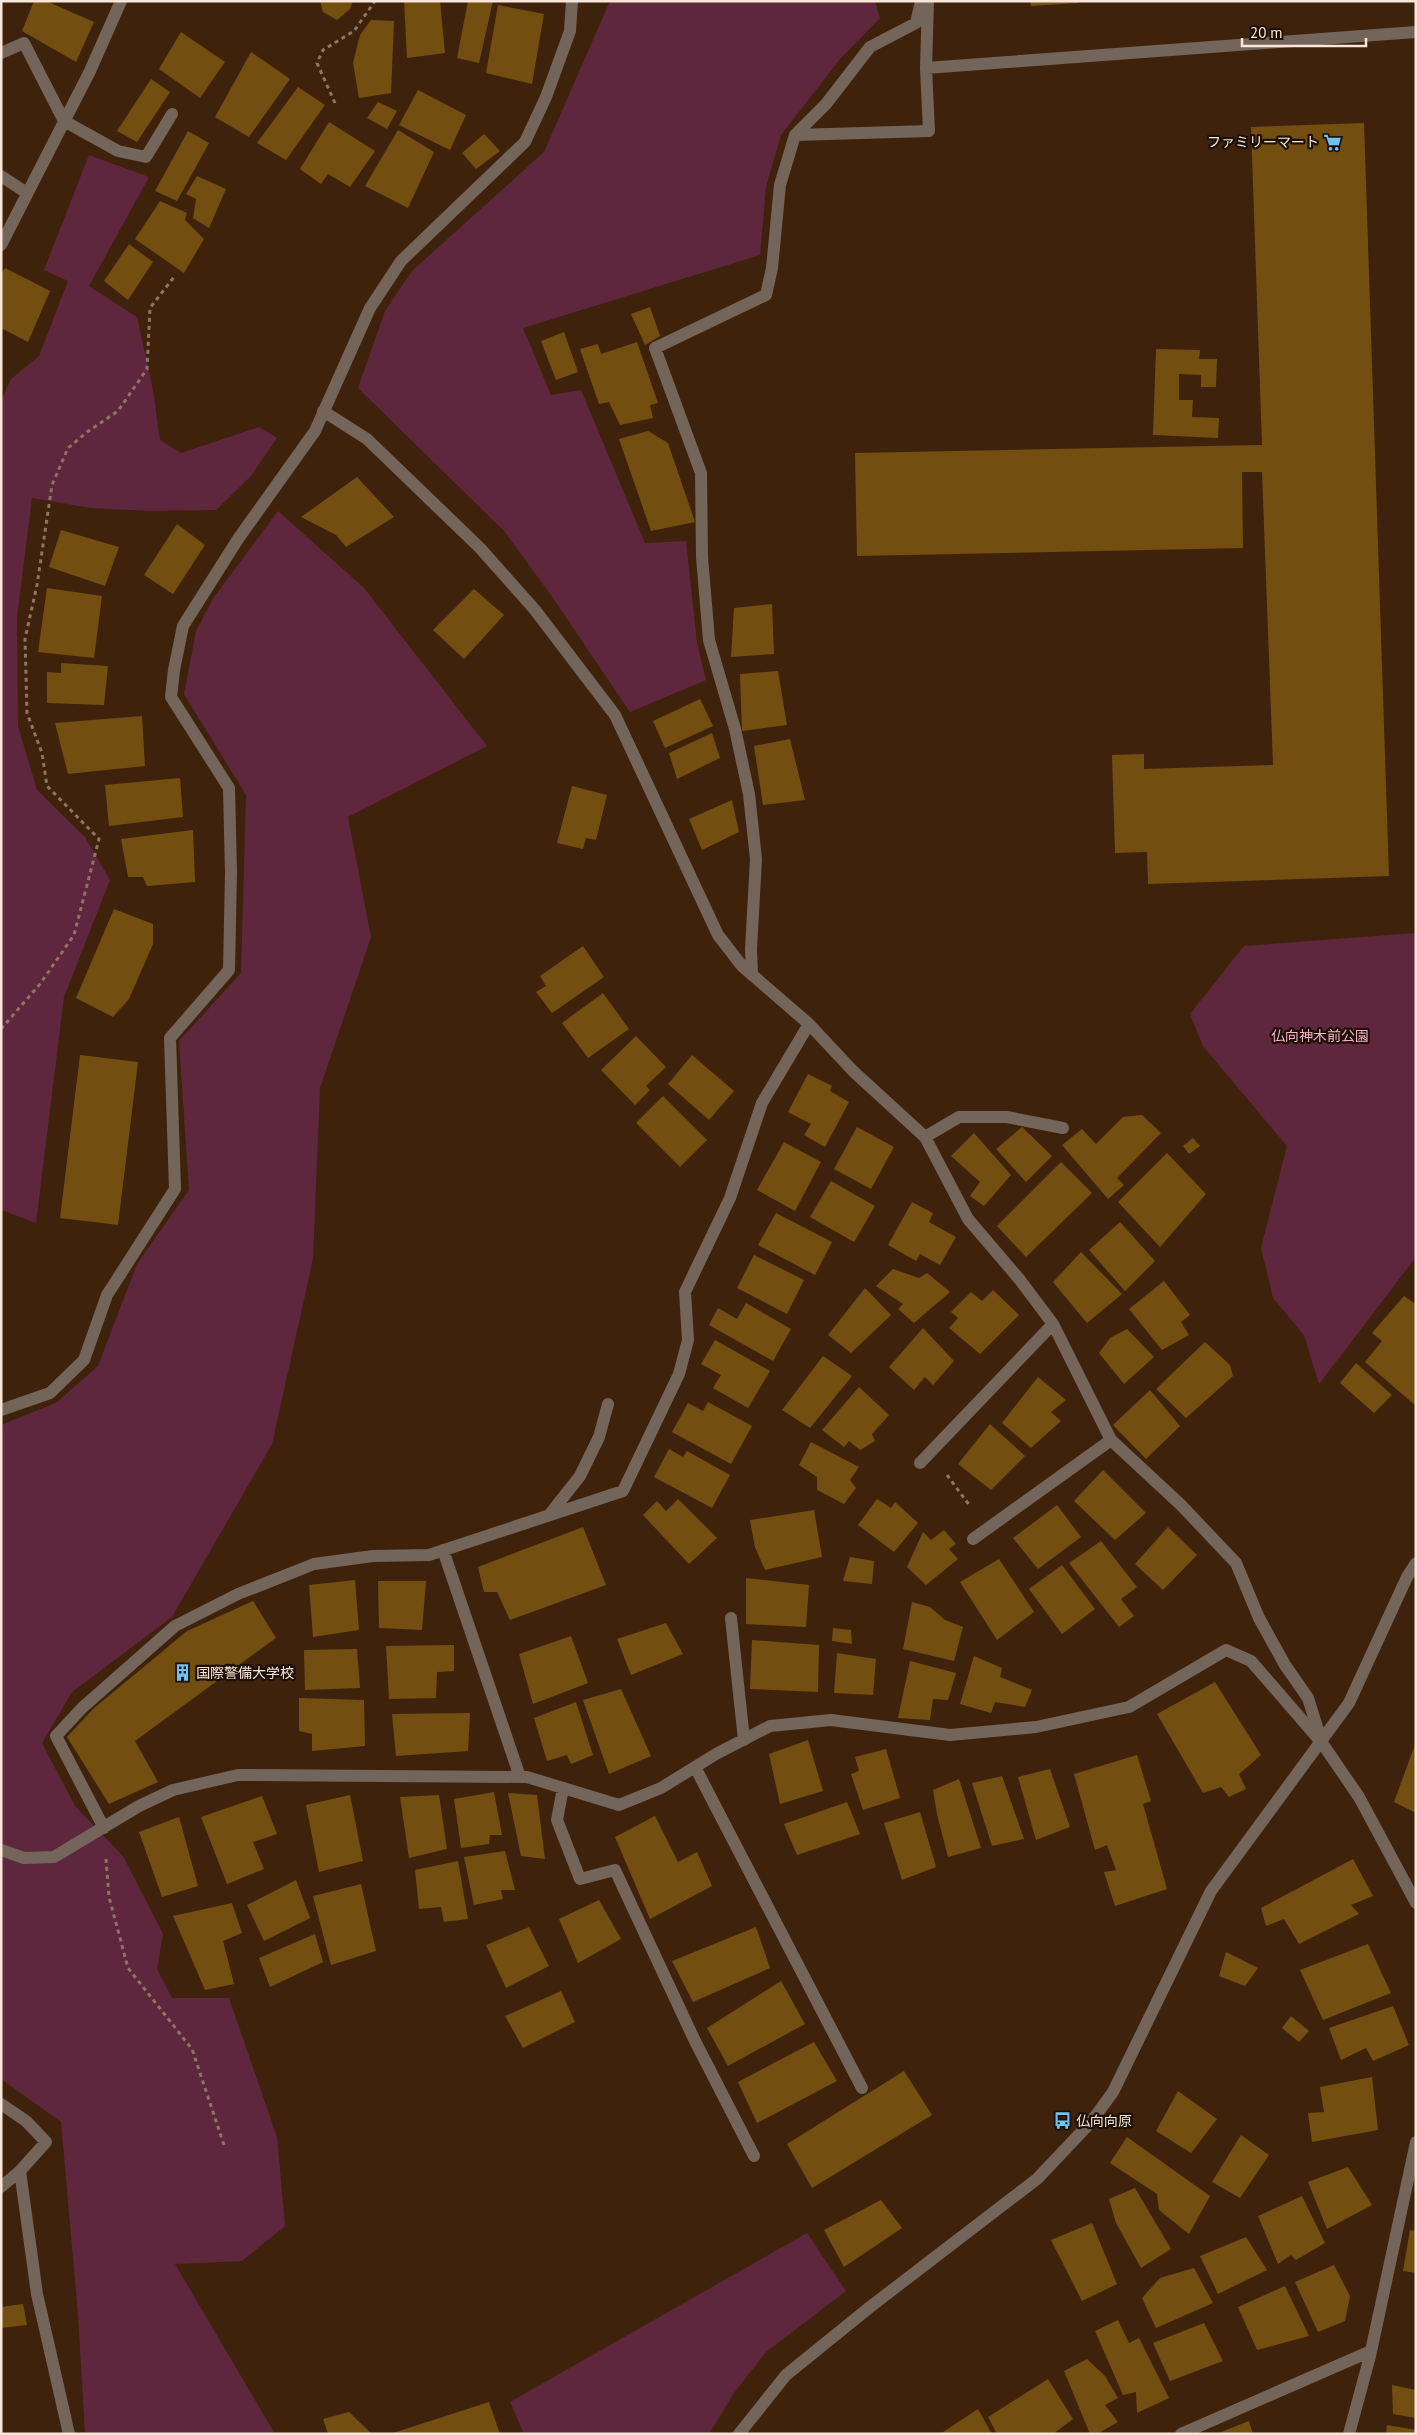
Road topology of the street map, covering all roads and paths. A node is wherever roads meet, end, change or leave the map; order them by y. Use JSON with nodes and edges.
{"nodes":[{"id":1,"x":121,"y":1,"type":"edge"},
{"id":2,"x":375,"y":1,"type":"edge"},
{"id":3,"x":572,"y":1,"type":"edge"},
{"id":4,"x":921,"y":1,"type":"edge"},
{"id":5,"x":928,"y":1,"type":"edge"},
{"id":6,"x":1416,"y":32,"type":"edge"},
{"id":7,"x":1,"y":54,"type":"edge"},
{"id":8,"x":926,"y":68,"type":"junction"},
{"id":9,"x":335,"y":103,"type":"dead end"},
{"id":10,"x":172,"y":114,"type":"dead end"},
{"id":11,"x":64,"y":121,"type":"junction"},
{"id":12,"x":795,"y":135,"type":"junction"},
{"id":13,"x":1,"y":176,"type":"edge"},
{"id":14,"x":27,"y":193,"type":"junction"},
{"id":15,"x":1,"y":245,"type":"edge"},
{"id":16,"x":174,"y":278,"type":"dead end"},
{"id":17,"x":323,"y":411,"type":"junction"},
{"id":18,"x":752,"y":975,"type":"junction"},
{"id":19,"x":809,"y":1024,"type":"junction"},
{"id":20,"x":1,"y":1029,"type":"edge"},
{"id":21,"x":1063,"y":1128,"type":"dead end"},
{"id":22,"x":925,"y":1137,"type":"junction"},
{"id":23,"x":1053,"y":1324,"type":"junction"},
{"id":24,"x":608,"y":1404,"type":"dead end"},
{"id":25,"x":1,"y":1410,"type":"edge"},
{"id":26,"x":1111,"y":1440,"type":"junction"},
{"id":27,"x":931,"y":1452,"type":"junction"},
{"id":28,"x":920,"y":1463,"type":"dead end"},
{"id":29,"x":550,"y":1514,"type":"junction"},
{"id":30,"x":986,"y":1529,"type":"junction"},
{"id":31,"x":973,"y":1539,"type":"dead end"},
{"id":32,"x":443,"y":1550,"type":"junction"},
{"id":33,"x":1416,"y":1563,"type":"edge"},
{"id":34,"x":731,"y":1618,"type":"dead end"},
{"id":35,"x":744,"y":1740,"type":"junction"},
{"id":36,"x":1322,"y":1744,"type":"junction"},
{"id":37,"x":695,"y":1767,"type":"junction"},
{"id":38,"x":520,"y":1777,"type":"junction"},
{"id":39,"x":563,"y":1788,"type":"junction"},
{"id":40,"x":104,"y":1828,"type":"junction"},
{"id":41,"x":1,"y":1850,"type":"edge"},
{"id":42,"x":1416,"y":1903,"type":"edge"},
{"id":43,"x":862,"y":2088,"type":"dead end"},
{"id":44,"x":1,"y":2104,"type":"edge"},
{"id":45,"x":1416,"y":2142,"type":"edge"},
{"id":46,"x":224,"y":2145,"type":"dead end"},
{"id":47,"x":754,"y":2156,"type":"dead end"},
{"id":48,"x":20,"y":2171,"type":"junction"},
{"id":49,"x":1,"y":2187,"type":"edge"},
{"id":50,"x":1371,"y":2351,"type":"junction"},
{"id":51,"x":69,"y":2434,"type":"edge"},
{"id":52,"x":739,"y":2434,"type":"edge"},
{"id":53,"x":1181,"y":2434,"type":"edge"},
{"id":54,"x":1349,"y":2434,"type":"edge"}],
"edges":[{"from":1,"to":11,"type":"street"},
{"from":2,"to":9,"type":"path"},
{"from":3,"to":17,"type":"street"},
{"from":4,"to":12,"type":"street"},
{"from":5,"to":8,"type":"street"},
{"from":6,"to":8,"type":"street"},
{"from":7,"to":11,"type":"street"},
{"from":8,"to":12,"type":"street"},
{"from":10,"to":11,"type":"street"},
{"from":11,"to":14,"type":"street"},
{"from":12,"to":18,"type":"street"},
{"from":13,"to":14,"type":"street"},
{"from":14,"to":15,"type":"street"},
{"from":16,"to":20,"type":"path"},
{"from":17,"to":18,"type":"street"},
{"from":17,"to":25,"type":"street"},
{"from":18,"to":19,"type":"street"},
{"from":19,"to":22,"type":"street"},
{"from":19,"to":29,"type":"street"},
{"from":21,"to":22,"type":"street"},
{"from":22,"to":23,"type":"street"},
{"from":23,"to":26,"type":"street"},
{"from":23,"to":27,"type":"street"},
{"from":24,"to":29,"type":"street"},
{"from":26,"to":30,"type":"street"},
{"from":26,"to":36,"type":"street"},
{"from":27,"to":28,"type":"street"},
{"from":27,"to":30,"type":"path"},
{"from":29,"to":32,"type":"street"},
{"from":30,"to":31,"type":"street"},
{"from":32,"to":38,"type":"street"},
{"from":32,"to":40,"type":"street"},
{"from":33,"to":36,"type":"street"},
{"from":34,"to":35,"type":"street"},
{"from":35,"to":36,"type":"street"},
{"from":35,"to":37,"type":"street"},
{"from":36,"to":42,"type":"street"},
{"from":36,"to":52,"type":"street"},
{"from":37,"to":39,"type":"street"},
{"from":37,"to":43,"type":"street"},
{"from":38,"to":39,"type":"street"},
{"from":38,"to":40,"type":"street"},
{"from":39,"to":47,"type":"street"},
{"from":40,"to":41,"type":"street"},
{"from":40,"to":46,"type":"path"},
{"from":44,"to":48,"type":"street"},
{"from":45,"to":50,"type":"street"},
{"from":48,"to":49,"type":"street"},
{"from":48,"to":51,"type":"street"},
{"from":50,"to":53,"type":"street"},
{"from":50,"to":54,"type":"street"}]}
